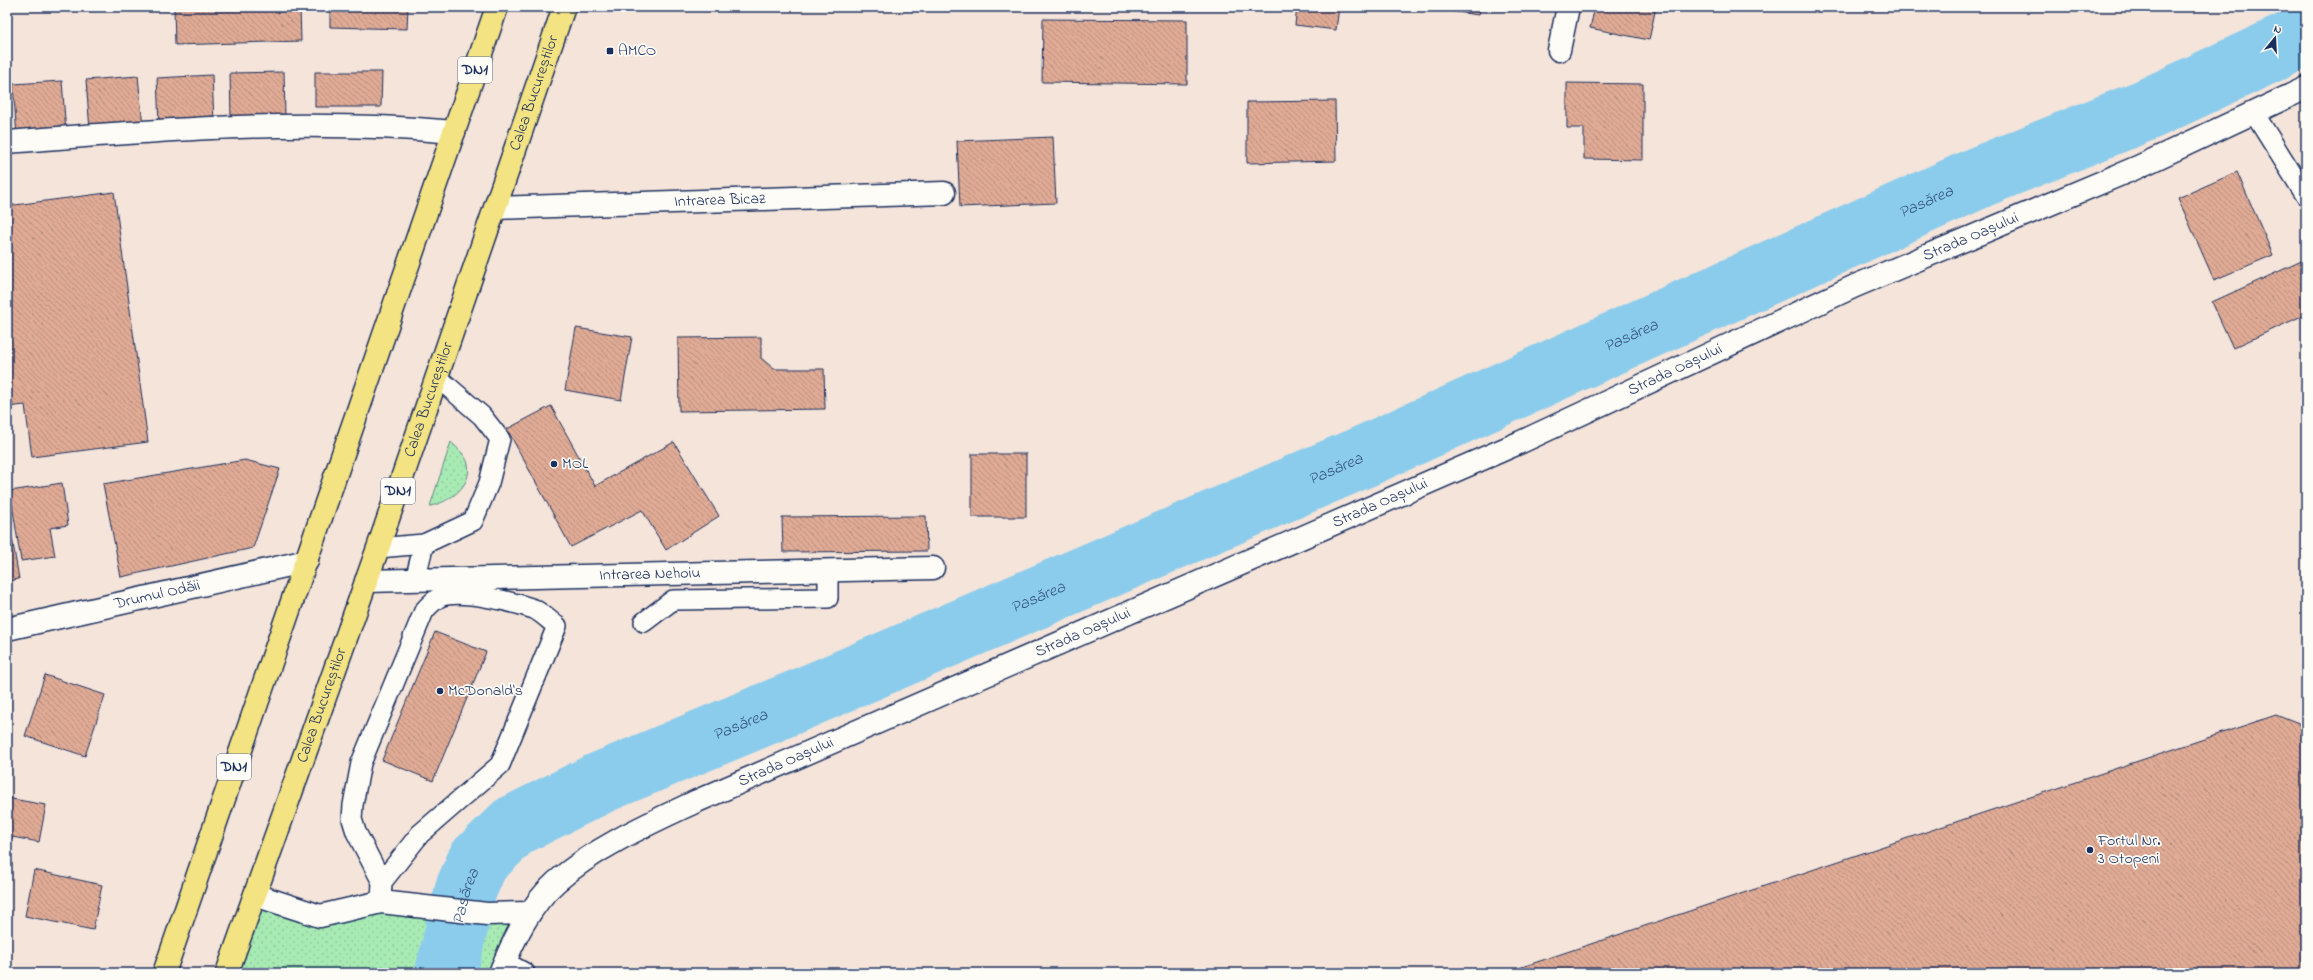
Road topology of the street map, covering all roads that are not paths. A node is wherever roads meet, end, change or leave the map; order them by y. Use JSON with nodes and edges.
{"nodes":[{"id":1,"x":497,"y":7,"type":"edge"},
{"id":2,"x":564,"y":7,"type":"edge"},
{"id":3,"x":1568,"y":7,"type":"edge"},
{"id":4,"x":1559,"y":50,"type":"dead end"},
{"id":5,"x":2306,"y":88,"type":"edge"},
{"id":6,"x":2254,"y":113,"type":"junction"},
{"id":7,"x":454,"y":132,"type":"junction"},
{"id":8,"x":7,"y":142,"type":"edge"},
{"id":9,"x":944,"y":193,"type":"dead end"},
{"id":10,"x":2306,"y":196,"type":"edge"},
{"id":11,"x":495,"y":208,"type":"junction"},
{"id":12,"x":437,"y":376,"type":"junction"},
{"id":13,"x":424,"y":544,"type":"junction"},
{"id":14,"x":378,"y":548,"type":"junction"},
{"id":15,"x":307,"y":561,"type":"junction"},
{"id":16,"x":933,"y":568,"type":"dead end"},
{"id":17,"x":828,"y":571,"type":"junction"},
{"id":18,"x":415,"y":580,"type":"junction"},
{"id":19,"x":366,"y":581,"type":"junction"},
{"id":20,"x":644,"y":622,"type":"dead end"},
{"id":21,"x":7,"y":628,"type":"edge"},
{"id":22,"x":382,"y":892,"type":"junction"},
{"id":23,"x":255,"y":895,"type":"junction"},
{"id":24,"x":530,"y":913,"type":"junction"},
{"id":25,"x":502,"y":967,"type":"edge"},
{"id":26,"x":164,"y":973,"type":"edge"},
{"id":27,"x":227,"y":973,"type":"edge"},
{"id":28,"x":525,"y":973,"type":"edge"}],
"edges":[{"from":1,"to":7,"type":"highway","number":"DN1"},
{"from":2,"to":11,"type":"highway","name":"Calea Bucureștilor","number":"DN1"},
{"from":3,"to":4,"type":"street"},
{"from":5,"to":6,"type":"street","name":"Strada Oașului"},
{"from":6,"to":10,"type":"lane"},
{"from":6,"to":24,"type":"street","name":"Strada Oașului"},
{"from":7,"to":8,"type":"street"},
{"from":7,"to":15,"type":"highway","number":"DN1"},
{"from":9,"to":11,"type":"street","name":"Intrarea Bicaz"},
{"from":11,"to":12,"type":"highway","name":"Calea Bucureștilor","number":"DN1"},
{"from":12,"to":13,"type":"lane"},
{"from":12,"to":14,"type":"highway","name":"Calea Bucureștilor","number":"DN1"},
{"from":13,"to":14,"type":"lane"},
{"from":13,"to":18,"type":"lane"},
{"from":14,"to":19,"type":"highway","name":"Calea Bucureștilor","number":"DN1"},
{"from":15,"to":21,"type":"street","name":"Drumul Odăii"},
{"from":15,"to":26,"type":"highway","number":"DN1"},
{"from":16,"to":17,"type":"street","name":"Intrarea Nehoiu"},
{"from":17,"to":18,"type":"street","name":"Intrarea Nehoiu"},
{"from":17,"to":20,"type":"lane"},
{"from":18,"to":19,"type":"street","name":"Intrarea Nehoiu"},
{"from":19,"to":23,"type":"highway","name":"Calea Bucureștilor","number":"DN1"},
{"from":22,"to":22,"type":"lane"},
{"from":22,"to":23,"type":"street"},
{"from":22,"to":24,"type":"street"},
{"from":23,"to":27,"type":"highway","name":"Calea Bucureștilor","number":"DN1"},
{"from":24,"to":25,"type":"street","name":"Strada Oașului"},
{"from":25,"to":28,"type":"lane"}]}
